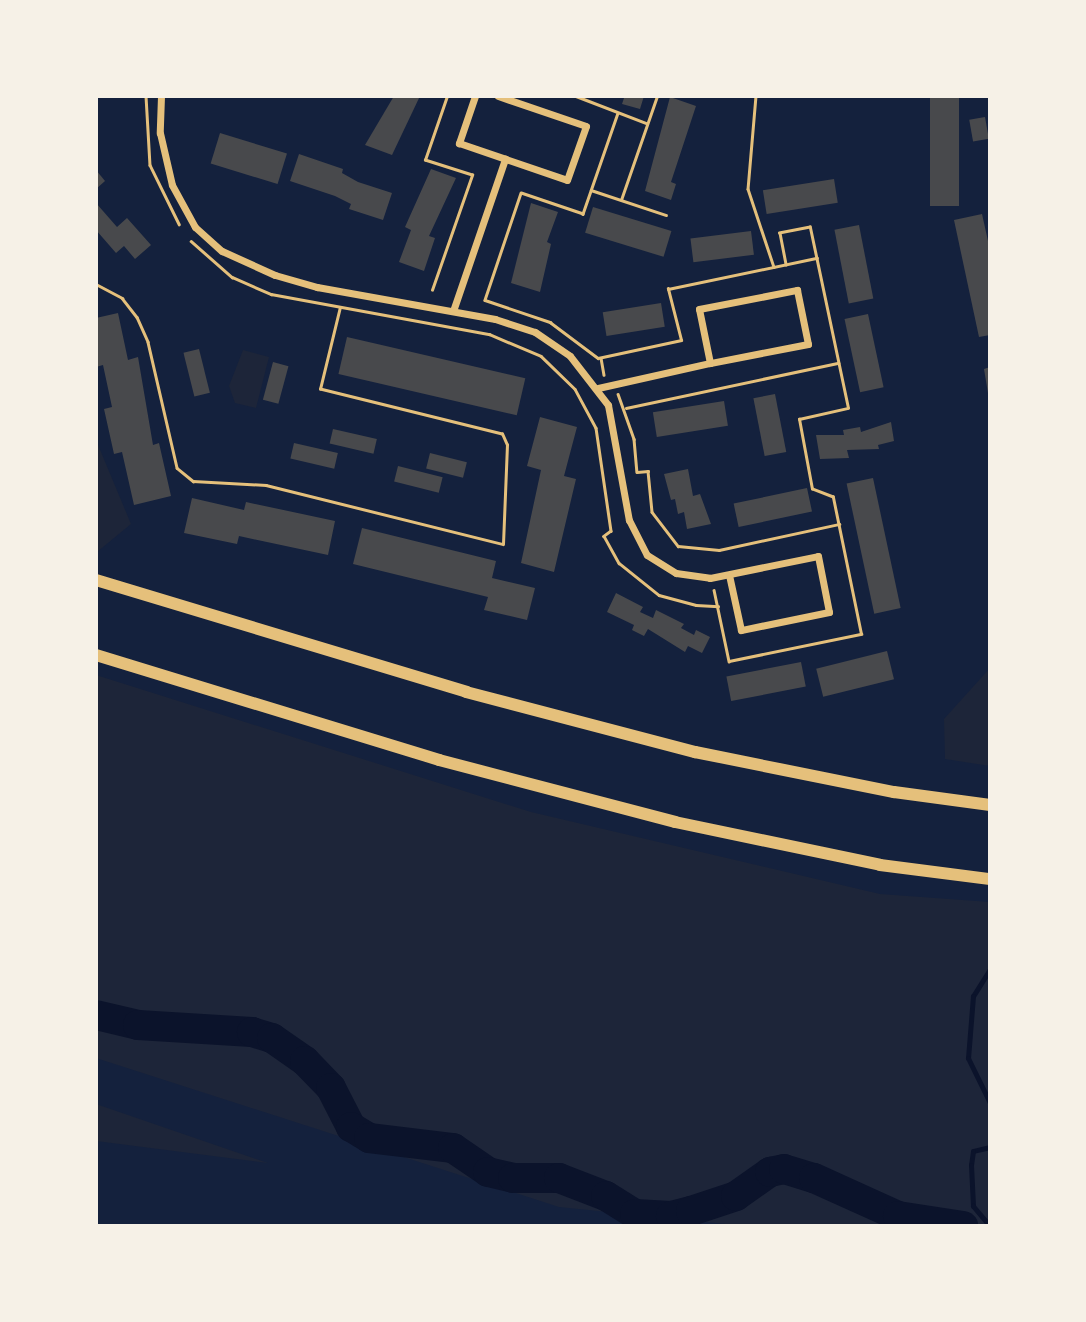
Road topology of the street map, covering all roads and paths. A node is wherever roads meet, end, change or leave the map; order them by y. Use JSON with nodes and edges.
{"nodes":[{"id":1,"x":146,"y":96,"type":"edge"},
{"id":2,"x":161,"y":96,"type":"edge"},
{"id":3,"x":447,"y":96,"type":"edge"},
{"id":4,"x":475,"y":96,"type":"edge"},
{"id":5,"x":498,"y":96,"type":"edge"},
{"id":6,"x":576,"y":96,"type":"edge"},
{"id":7,"x":657,"y":96,"type":"edge"},
{"id":8,"x":710,"y":96,"type":"edge"},
{"id":9,"x":756,"y":96,"type":"edge"},
{"id":10,"x":618,"y":113,"type":"junction"},
{"id":11,"x":648,"y":123,"type":"junction"},
{"id":12,"x":505,"y":159,"type":"junction"},
{"id":13,"x":591,"y":190,"type":"junction"},
{"id":14,"x":621,"y":200,"type":"junction"},
{"id":15,"x":666,"y":215,"type":"dead end"},
{"id":16,"x":817,"y":258,"type":"junction"},
{"id":17,"x":786,"y":264,"type":"junction"},
{"id":18,"x":774,"y":267,"type":"junction"},
{"id":19,"x":96,"y":284,"type":"edge"},
{"id":20,"x":432,"y":290,"type":"dead end"},
{"id":21,"x":340,"y":307,"type":"junction"},
{"id":22,"x":453,"y":311,"type":"junction"},
{"id":23,"x":601,"y":358,"type":"junction"},
{"id":24,"x":710,"y":363,"type":"junction"},
{"id":25,"x":838,"y":363,"type":"junction"},
{"id":26,"x":612,"y":385,"type":"junction"},
{"id":27,"x":598,"y":388,"type":"junction"},
{"id":28,"x":625,"y":408,"type":"junction"},
{"id":29,"x":839,"y":524,"type":"junction"},
{"id":30,"x":729,"y":575,"type":"junction"},
{"id":31,"x":710,"y":578,"type":"junction"},
{"id":32,"x":96,"y":580,"type":"edge"},
{"id":33,"x":718,"y":606,"type":"junction"},
{"id":34,"x":96,"y":655,"type":"edge"},
{"id":35,"x":990,"y":805,"type":"edge"},
{"id":36,"x":990,"y":879,"type":"edge"}],
"edges":[{"from":1,"to":21,"type":"path"},
{"from":2,"to":22,"type":"street"},
{"from":3,"to":20,"type":"path"},
{"from":4,"to":12,"type":"street"},
{"from":5,"to":12,"type":"street"},
{"from":6,"to":10,"type":"path"},
{"from":7,"to":11,"type":"path"},
{"from":8,"to":9,"type":"path"},
{"from":9,"to":18,"type":"path"},
{"from":10,"to":11,"type":"path"},
{"from":10,"to":13,"type":"path"},
{"from":11,"to":14,"type":"path"},
{"from":12,"to":22,"type":"street"},
{"from":13,"to":14,"type":"path"},
{"from":13,"to":23,"type":"path"},
{"from":14,"to":15,"type":"path"},
{"from":16,"to":17,"type":"path"},
{"from":16,"to":17,"type":"path"},
{"from":16,"to":25,"type":"path"},
{"from":17,"to":18,"type":"path"},
{"from":18,"to":23,"type":"path"},
{"from":19,"to":21,"type":"path"},
{"from":21,"to":33,"type":"path"},
{"from":22,"to":27,"type":"street"},
{"from":23,"to":26,"type":"path"},
{"from":24,"to":24,"type":"street"},
{"from":24,"to":26,"type":"street"},
{"from":25,"to":28,"type":"path"},
{"from":25,"to":29,"type":"path"},
{"from":26,"to":27,"type":"street"},
{"from":26,"to":28,"type":"path"},
{"from":27,"to":31,"type":"street"},
{"from":28,"to":29,"type":"path"},
{"from":29,"to":33,"type":"path"},
{"from":30,"to":30,"type":"street"},
{"from":30,"to":31,"type":"street"},
{"from":31,"to":33,"type":"path"},
{"from":32,"to":35,"type":"main road"},
{"from":34,"to":36,"type":"main road"}]}
